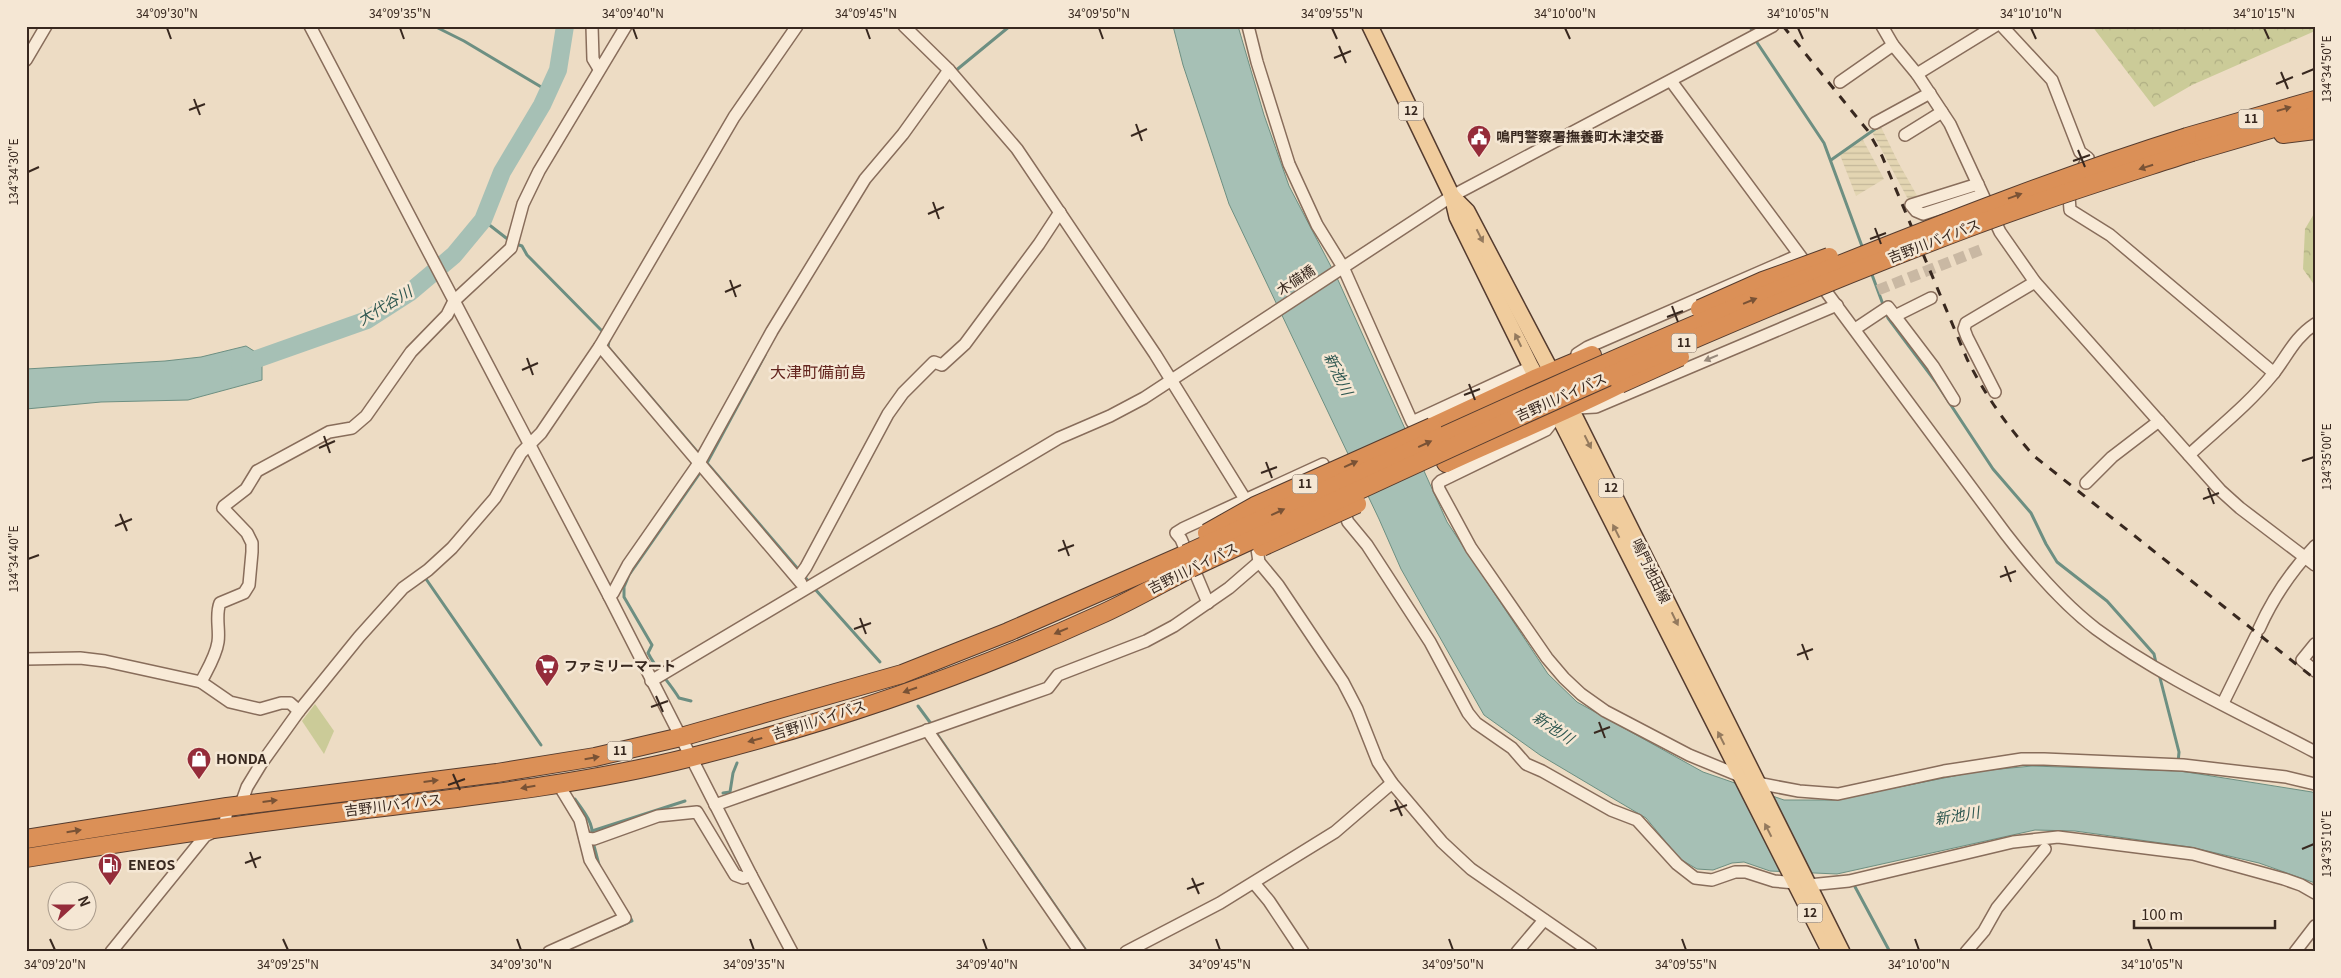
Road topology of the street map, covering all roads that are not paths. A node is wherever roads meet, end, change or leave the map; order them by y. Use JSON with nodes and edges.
{"nodes":[{"id":1,"x":46,"y":26,"type":"edge"},
{"id":2,"x":310,"y":26,"type":"edge"},
{"id":3,"x":592,"y":26,"type":"edge"},
{"id":4,"x":626,"y":26,"type":"edge"},
{"id":5,"x":797,"y":26,"type":"edge"},
{"id":6,"x":904,"y":26,"type":"edge"},
{"id":7,"x":1248,"y":26,"type":"edge"},
{"id":8,"x":1370,"y":26,"type":"edge"},
{"id":9,"x":1773,"y":26,"type":"edge"},
{"id":10,"x":1882,"y":26,"type":"edge"},
{"id":11,"x":1995,"y":26,"type":"edge"},
{"id":12,"x":2002,"y":26,"type":"edge"},
{"id":13,"x":1893,"y":45,"type":"junction"},
{"id":14,"x":26,"y":60,"type":"edge"},
{"id":15,"x":599,"y":69,"type":"junction"},
{"id":16,"x":949,"y":70,"type":"junction"},
{"id":17,"x":1917,"y":74,"type":"junction"},
{"id":18,"x":1671,"y":81,"type":"junction"},
{"id":19,"x":1840,"y":82,"type":"dead end"},
{"id":20,"x":1930,"y":93,"type":"junction"},
{"id":21,"x":2315,"y":100,"type":"edge"},
{"id":22,"x":1942,"y":112,"type":"junction"},
{"id":23,"x":2315,"y":116,"type":"edge"},
{"id":24,"x":1875,"y":123,"type":"dead end"},
{"id":25,"x":2315,"y":130,"type":"edge"},
{"id":26,"x":1905,"y":135,"type":"dead end"},
{"id":27,"x":2232,"y":140,"type":"junction"},
{"id":28,"x":2190,"y":145,"type":"junction"},
{"id":29,"x":1980,"y":190,"type":"junction"},
{"id":30,"x":1452,"y":196,"type":"junction"},
{"id":31,"x":1060,"y":212,"type":"junction"},
{"id":32,"x":1967,"y":220,"type":"junction"},
{"id":33,"x":1799,"y":255,"type":"junction"},
{"id":34,"x":1341,"y":268,"type":"junction"},
{"id":35,"x":2035,"y":282,"type":"junction"},
{"id":36,"x":452,"y":297,"type":"junction"},
{"id":37,"x":1931,"y":298,"type":"dead end"},
{"id":38,"x":1837,"y":304,"type":"junction"},
{"id":39,"x":1895,"y":316,"type":"junction"},
{"id":40,"x":2315,"y":324,"type":"edge"},
{"id":41,"x":1855,"y":329,"type":"junction"},
{"id":42,"x":600,"y":346,"type":"junction"},
{"id":43,"x":1540,"y":372,"type":"junction"},
{"id":44,"x":2274,"y":373,"type":"junction"},
{"id":45,"x":1170,"y":379,"type":"junction"},
{"id":46,"x":1994,"y":392,"type":"dead end"},
{"id":47,"x":1954,"y":400,"type":"dead end"},
{"id":48,"x":1564,"y":412,"type":"junction"},
{"id":49,"x":2159,"y":421,"type":"junction"},
{"id":50,"x":529,"y":443,"type":"junction"},
{"id":51,"x":2189,"y":455,"type":"junction"},
{"id":52,"x":699,"y":463,"type":"junction"},
{"id":53,"x":2086,"y":483,"type":"dead end"},
{"id":54,"x":1245,"y":499,"type":"junction"},
{"id":55,"x":2315,"y":546,"type":"edge"},
{"id":56,"x":2304,"y":557,"type":"junction"},
{"id":57,"x":1188,"y":561,"type":"junction"},
{"id":58,"x":1259,"y":562,"type":"junction"},
{"id":59,"x":2315,"y":565,"type":"edge"},
{"id":60,"x":798,"y":578,"type":"junction"},
{"id":61,"x":804,"y":589,"type":"junction"},
{"id":62,"x":609,"y":596,"type":"junction"},
{"id":63,"x":1208,"y":603,"type":"junction"},
{"id":64,"x":2315,"y":644,"type":"edge"},
{"id":65,"x":26,"y":659,"type":"edge"},
{"id":66,"x":2315,"y":670,"type":"edge"},
{"id":67,"x":651,"y":681,"type":"junction"},
{"id":68,"x":201,"y":682,"type":"junction"},
{"id":69,"x":2223,"y":703,"type":"junction"},
{"id":70,"x":299,"y":711,"type":"junction"},
{"id":71,"x":927,"y":730,"type":"junction"},
{"id":72,"x":681,"y":737,"type":"junction"},
{"id":73,"x":2315,"y":752,"type":"edge"},
{"id":74,"x":691,"y":757,"type":"junction"},
{"id":75,"x":558,"y":782,"type":"junction"},
{"id":76,"x":1750,"y":782,"type":"junction"},
{"id":77,"x":1392,"y":783,"type":"junction"},
{"id":78,"x":2315,"y":784,"type":"edge"},
{"id":79,"x":715,"y":805,"type":"junction"},
{"id":80,"x":227,"y":807,"type":"junction"},
{"id":81,"x":225,"y":826,"type":"junction"},
{"id":82,"x":589,"y":838,"type":"junction"},
{"id":83,"x":26,"y":839,"type":"edge"},
{"id":84,"x":2045,"y":849,"type":"dead end"},
{"id":85,"x":26,"y":858,"type":"edge"},
{"id":86,"x":751,"y":876,"type":"junction"},
{"id":87,"x":1800,"y":879,"type":"junction"},
{"id":88,"x":1254,"y":883,"type":"junction"},
{"id":89,"x":2315,"y":893,"type":"edge"},
{"id":90,"x":1544,"y":920,"type":"junction"},
{"id":91,"x":2315,"y":926,"type":"edge"},
{"id":92,"x":111,"y":952,"type":"edge"},
{"id":93,"x":549,"y":952,"type":"edge"},
{"id":94,"x":792,"y":952,"type":"edge"},
{"id":95,"x":1080,"y":952,"type":"edge"},
{"id":96,"x":1126,"y":952,"type":"edge"},
{"id":97,"x":1303,"y":952,"type":"edge"},
{"id":98,"x":1517,"y":952,"type":"edge"},
{"id":99,"x":1591,"y":952,"type":"edge"},
{"id":100,"x":1830,"y":952,"type":"edge"},
{"id":101,"x":1842,"y":952,"type":"edge"},
{"id":102,"x":1966,"y":952,"type":"edge"},
{"id":103,"x":2294,"y":952,"type":"edge"}],
"edges":[{"from":1,"to":14,"type":"street"},
{"from":2,"to":36,"type":"street"},
{"from":3,"to":15,"type":"street"},
{"from":4,"to":15,"type":"street"},
{"from":5,"to":42,"type":"street"},
{"from":6,"to":16,"type":"street"},
{"from":7,"to":34,"type":"street"},
{"from":8,"to":30,"type":"main road","name":"鳴門池田線","number":"12"},
{"from":9,"to":18,"type":"street","name":"木備橋"},
{"from":10,"to":13,"type":"street"},
{"from":11,"to":17,"type":"street"},
{"from":12,"to":44,"type":"street"},
{"from":13,"to":17,"type":"street"},
{"from":13,"to":19,"type":"street"},
{"from":15,"to":36,"type":"street"},
{"from":16,"to":31,"type":"street"},
{"from":16,"to":52,"type":"street"},
{"from":17,"to":20,"type":"street"},
{"from":18,"to":30,"type":"street","name":"木備橋"},
{"from":18,"to":33,"type":"street"},
{"from":20,"to":22,"type":"street"},
{"from":20,"to":24,"type":"street"},
{"from":28,"to":21,"type":"highway","name":"吉野川バイパス","number":"11","one_way":true},
{"from":22,"to":26,"type":"street"},
{"from":22,"to":29,"type":"street"},
{"from":23,"to":27,"type":"highway","name":"吉野川バイパス","number":"11"},
{"from":25,"to":27,"type":"highway"},
{"from":27,"to":28,"type":"highway","name":"吉野川バイパス","number":"11"},
{"from":28,"to":32,"type":"highway","name":"吉野川バイパス","number":"11","bridge":true},
{"from":29,"to":29,"type":"street"},
{"from":29,"to":35,"type":"street"},
{"from":30,"to":34,"type":"street","name":"木備橋"},
{"from":30,"to":43,"type":"main road","name":"鳴門池田線","number":"12"},
{"from":31,"to":45,"type":"street"},
{"from":31,"to":60,"type":"street"},
{"from":32,"to":43,"type":"highway","bridge":true},
{"from":32,"to":48,"type":"highway","bridge":true},
{"from":32,"to":57,"type":"highway","name":"吉野川バイパス","number":"11","bridge":true},
{"from":33,"to":38,"type":"street"},
{"from":33,"to":43,"type":"street"},
{"from":34,"to":43,"type":"street"},
{"from":34,"to":45,"type":"street","name":"木備橋"},
{"from":35,"to":46,"type":"street"},
{"from":35,"to":49,"type":"street"},
{"from":36,"to":50,"type":"street"},
{"from":36,"to":68,"type":"street"},
{"from":37,"to":39,"type":"street"},
{"from":38,"to":41,"type":"street"},
{"from":38,"to":48,"type":"street","one_way":true},
{"from":39,"to":41,"type":"street"},
{"from":39,"to":47,"type":"street"},
{"from":40,"to":44,"type":"street"},
{"from":41,"to":69,"type":"street"},
{"from":42,"to":50,"type":"street"},
{"from":42,"to":52,"type":"street"},
{"from":43,"to":48,"type":"main road","name":"鳴門池田線","number":"12"},
{"from":57,"to":43,"type":"highway","number":"11","one_way":true,"bridge":true},
{"from":44,"to":51,"type":"street"},
{"from":45,"to":54,"type":"street"},
{"from":45,"to":61,"type":"street","name":"木備橋"},
{"from":48,"to":57,"type":"highway","bridge":true},
{"from":48,"to":76,"type":"main road","name":"鳴門池田線","number":"12"},
{"from":48,"to":76,"type":"street"},
{"from":49,"to":51,"type":"street"},
{"from":49,"to":53,"type":"street"},
{"from":50,"to":62,"type":"street"},
{"from":50,"to":70,"type":"street"},
{"from":51,"to":56,"type":"street"},
{"from":52,"to":60,"type":"street"},
{"from":52,"to":62,"type":"street"},
{"from":54,"to":58,"type":"street"},
{"from":54,"to":63,"type":"street"},
{"from":54,"to":87,"type":"street"},
{"from":55,"to":56,"type":"street"},
{"from":56,"to":59,"type":"street"},
{"from":56,"to":69,"type":"street"},
{"from":57,"to":72,"type":"highway","name":"吉野川バイパス","number":"11"},
{"from":57,"to":74,"type":"highway","name":"吉野川バイパス","number":"11","one_way":true},
{"from":58,"to":63,"type":"street"},
{"from":58,"to":77,"type":"street"},
{"from":60,"to":61,"type":"street"},
{"from":61,"to":67,"type":"street","name":"木備橋"},
{"from":62,"to":67,"type":"street"},
{"from":63,"to":71,"type":"street"},
{"from":64,"to":66,"type":"street"},
{"from":65,"to":68,"type":"street"},
{"from":67,"to":72,"type":"street"},
{"from":68,"to":70,"type":"street"},
{"from":69,"to":73,"type":"street"},
{"from":70,"to":80,"type":"street"},
{"from":71,"to":79,"type":"street"},
{"from":71,"to":95,"type":"street"},
{"from":72,"to":74,"type":"street"},
{"from":80,"to":72,"type":"highway","name":"吉野川バイパス","number":"11","one_way":true},
{"from":74,"to":75,"type":"highway","name":"吉野川バイパス","number":"11"},
{"from":74,"to":79,"type":"street"},
{"from":75,"to":81,"type":"highway","name":"吉野川バイパス","number":"11","one_way":true},
{"from":75,"to":82,"type":"street"},
{"from":76,"to":78,"type":"street"},
{"from":76,"to":87,"type":"main road","name":"鳴門池田線","number":"12"},
{"from":77,"to":88,"type":"street"},
{"from":77,"to":90,"type":"street"},
{"from":79,"to":86,"type":"street"},
{"from":80,"to":81,"type":"street"},
{"from":83,"to":80,"type":"highway","name":"吉野川バイパス","number":"11","one_way":true},
{"from":81,"to":85,"type":"highway","name":"吉野川バイパス","number":"11"},
{"from":81,"to":92,"type":"street"},
{"from":82,"to":86,"type":"street"},
{"from":82,"to":93,"type":"street"},
{"from":84,"to":102,"type":"street"},
{"from":86,"to":94,"type":"street"},
{"from":87,"to":89,"type":"street"},
{"from":87,"to":100,"type":"main road","name":"鳴門池田線","number":"12"},
{"from":87,"to":101,"type":"main road","name":"鳴門池田線","number":"12"},
{"from":88,"to":96,"type":"street"},
{"from":88,"to":97,"type":"street"},
{"from":90,"to":98,"type":"street"},
{"from":90,"to":99,"type":"street"},
{"from":91,"to":103,"type":"street"}]}
